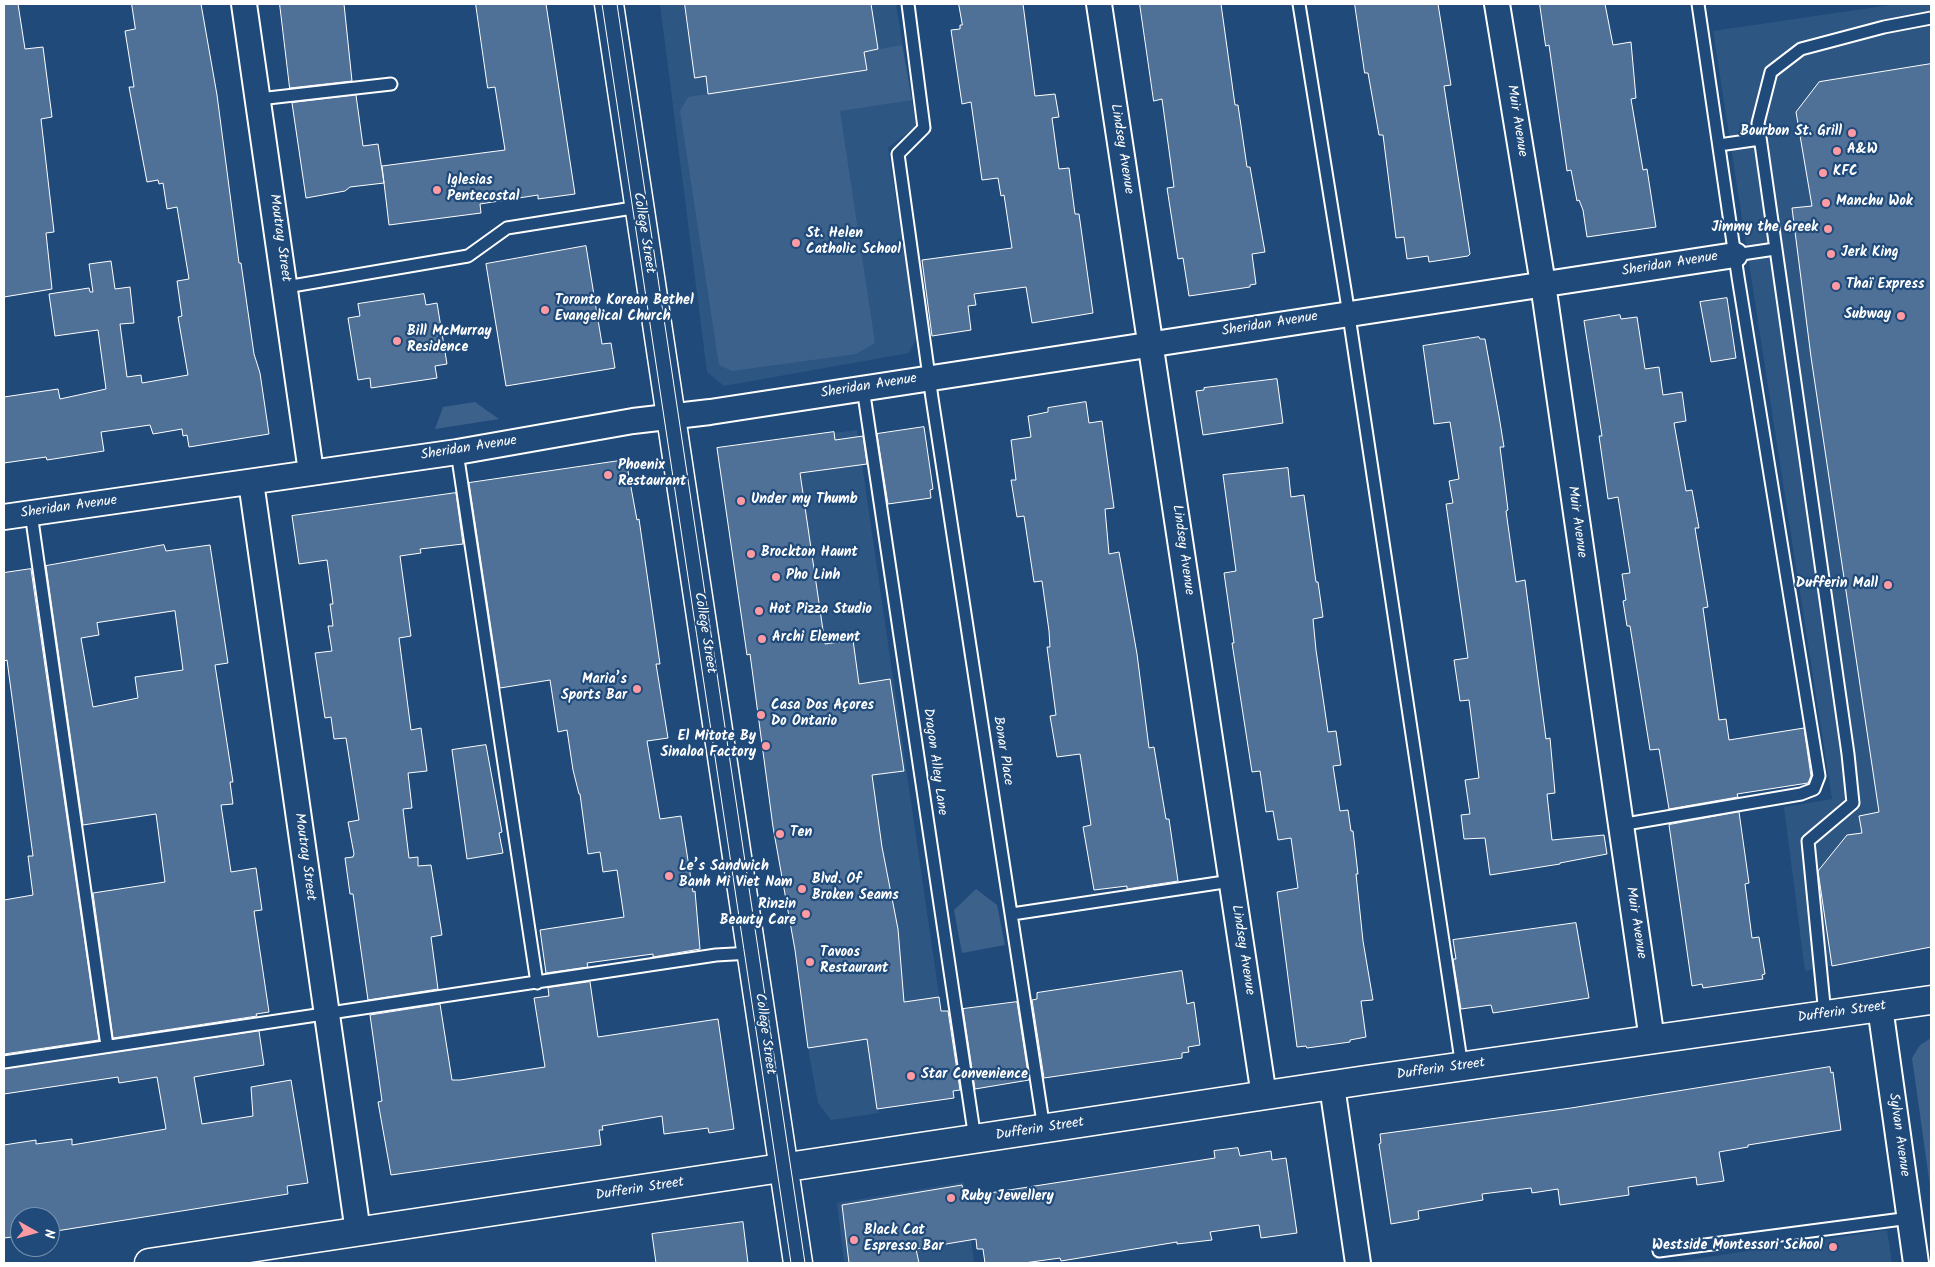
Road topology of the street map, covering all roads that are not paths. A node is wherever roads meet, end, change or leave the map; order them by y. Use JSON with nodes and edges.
{"nodes":[{"id":1,"x":244,"y":4,"type":"edge"},
{"id":2,"x":609,"y":4,"type":"edge"},
{"id":3,"x":908,"y":4,"type":"edge"},
{"id":4,"x":1099,"y":4,"type":"edge"},
{"id":5,"x":1299,"y":4,"type":"edge"},
{"id":6,"x":1497,"y":4,"type":"edge"},
{"id":7,"x":1698,"y":4,"type":"edge"},
{"id":8,"x":1931,"y":18,"type":"edge"},
{"id":9,"x":391,"y":84,"type":"dead end"},
{"id":10,"x":259,"y":99,"type":"junction"},
{"id":11,"x":1760,"y":139,"type":"junction"},
{"id":12,"x":1719,"y":145,"type":"junction"},
{"id":13,"x":639,"y":207,"type":"junction"},
{"id":14,"x":1775,"y":249,"type":"junction"},
{"id":15,"x":1735,"y":255,"type":"junction"},
{"id":16,"x":1543,"y":284,"type":"junction"},
{"id":17,"x":286,"y":287,"type":"junction"},
{"id":18,"x":1349,"y":313,"type":"junction"},
{"id":19,"x":1151,"y":344,"type":"junction"},
{"id":20,"x":930,"y":377,"type":"junction"},
{"id":21,"x":863,"y":388,"type":"junction"},
{"id":22,"x":671,"y":418,"type":"junction"},
{"id":23,"x":457,"y":452,"type":"junction"},
{"id":24,"x":312,"y":472,"type":"junction"},
{"id":25,"x":251,"y":482,"type":"junction"},
{"id":26,"x":30,"y":513,"type":"junction"},
{"id":27,"x":4,"y":517,"type":"edge"},
{"id":28,"x":1620,"y":825,"type":"junction"},
{"id":29,"x":1231,"y":881,"type":"junction"},
{"id":30,"x":1012,"y":914,"type":"junction"},
{"id":31,"x":752,"y":953,"type":"junction"},
{"id":32,"x":537,"y":983,"type":"junction"},
{"id":33,"x":1931,"y":1000,"type":"edge"},
{"id":34,"x":1880,"y":1007,"type":"junction"},
{"id":35,"x":326,"y":1012,"type":"junction"},
{"id":36,"x":1824,"y":1014,"type":"junction"},
{"id":37,"x":1652,"y":1040,"type":"junction"},
{"id":38,"x":107,"y":1046,"type":"junction"},
{"id":39,"x":4,"y":1062,"type":"edge"},
{"id":40,"x":1462,"y":1067,"type":"junction"},
{"id":41,"x":1332,"y":1086,"type":"junction"},
{"id":42,"x":1264,"y":1096,"type":"junction"},
{"id":43,"x":1044,"y":1129,"type":"junction"},
{"id":44,"x":974,"y":1140,"type":"junction"},
{"id":45,"x":784,"y":1168,"type":"junction"},
{"id":46,"x":1910,"y":1218,"type":"junction"},
{"id":47,"x":358,"y":1232,"type":"junction"},
{"id":48,"x":1659,"y":1251,"type":"dead end"},
{"id":49,"x":150,"y":1263,"type":"edge"},
{"id":50,"x":798,"y":1263,"type":"edge"},
{"id":51,"x":1358,"y":1263,"type":"edge"},
{"id":52,"x":1916,"y":1263,"type":"edge"}],
"edges":[{"from":1,"to":10,"type":"street","name":"Moutray Street"},
{"from":2,"to":13,"type":"main road","name":"College Street"},
{"from":3,"to":20,"type":"lane","name":"Bonar Place"},
{"from":4,"to":19,"type":"street","name":"Lindsey Avenue"},
{"from":5,"to":18,"type":"lane"},
{"from":6,"to":16,"type":"street","name":"Muir Avenue"},
{"from":7,"to":12,"type":"lane"},
{"from":8,"to":11,"type":"lane"},
{"from":9,"to":10,"type":"lane"},
{"from":10,"to":17,"type":"street","name":"Moutray Street"},
{"from":11,"to":12,"type":"lane"},
{"from":11,"to":14,"type":"lane"},
{"from":12,"to":15,"type":"lane"},
{"from":13,"to":17,"type":"lane"},
{"from":13,"to":22,"type":"main road","name":"College Street"},
{"from":14,"to":15,"type":"lane"},
{"from":14,"to":36,"type":"lane"},
{"from":15,"to":16,"type":"street","name":"Sheridan Avenue"},
{"from":15,"to":28,"type":"lane"},
{"from":16,"to":18,"type":"street","name":"Sheridan Avenue"},
{"from":16,"to":28,"type":"street","name":"Muir Avenue"},
{"from":17,"to":24,"type":"street","name":"Moutray Street"},
{"from":18,"to":19,"type":"street","name":"Sheridan Avenue"},
{"from":18,"to":40,"type":"lane"},
{"from":19,"to":20,"type":"street","name":"Sheridan Avenue"},
{"from":19,"to":29,"type":"street","name":"Lindsey Avenue"},
{"from":20,"to":21,"type":"street","name":"Sheridan Avenue"},
{"from":20,"to":30,"type":"lane","name":"Bonar Place"},
{"from":21,"to":22,"type":"street","name":"Sheridan Avenue"},
{"from":21,"to":44,"type":"lane","name":"Dragon Alley Lane"},
{"from":22,"to":23,"type":"street","name":"Sheridan Avenue"},
{"from":22,"to":31,"type":"main road","name":"College Street"},
{"from":23,"to":24,"type":"street","name":"Sheridan Avenue"},
{"from":23,"to":32,"type":"lane"},
{"from":24,"to":25,"type":"street","name":"Sheridan Avenue"},
{"from":25,"to":26,"type":"street","name":"Sheridan Avenue"},
{"from":25,"to":35,"type":"street","name":"Moutray Street"},
{"from":26,"to":27,"type":"street","name":"Sheridan Avenue"},
{"from":26,"to":38,"type":"lane"},
{"from":28,"to":37,"type":"street","name":"Muir Avenue"},
{"from":29,"to":30,"type":"lane"},
{"from":29,"to":42,"type":"street","name":"Lindsey Avenue"},
{"from":30,"to":43,"type":"lane","name":"Bonar Place"},
{"from":31,"to":32,"type":"lane"},
{"from":31,"to":45,"type":"main road","name":"College Street"},
{"from":32,"to":35,"type":"lane"},
{"from":33,"to":34,"type":"main road","name":"Dufferin Street"},
{"from":34,"to":36,"type":"main road","name":"Dufferin Street"},
{"from":34,"to":46,"type":"street","name":"Sylvan Avenue"},
{"from":35,"to":38,"type":"lane"},
{"from":35,"to":47,"type":"street","name":"Moutray Street"},
{"from":36,"to":37,"type":"main road","name":"Dufferin Street"},
{"from":37,"to":40,"type":"main road","name":"Dufferin Street"},
{"from":38,"to":39,"type":"lane"},
{"from":40,"to":41,"type":"main road","name":"Dufferin Street"},
{"from":41,"to":42,"type":"main road","name":"Dufferin Street"},
{"from":41,"to":51,"type":"street"},
{"from":42,"to":43,"type":"main road","name":"Dufferin Street"},
{"from":43,"to":44,"type":"main road","name":"Dufferin Street"},
{"from":44,"to":45,"type":"main road","name":"Dufferin Street"},
{"from":45,"to":47,"type":"main road","name":"Dufferin Street"},
{"from":45,"to":50,"type":"main road","name":"College Street"},
{"from":46,"to":48,"type":"lane"},
{"from":46,"to":52,"type":"street","name":"Sylvan Avenue"},
{"from":47,"to":49,"type":"main road","name":"Dufferin Street"}]}
